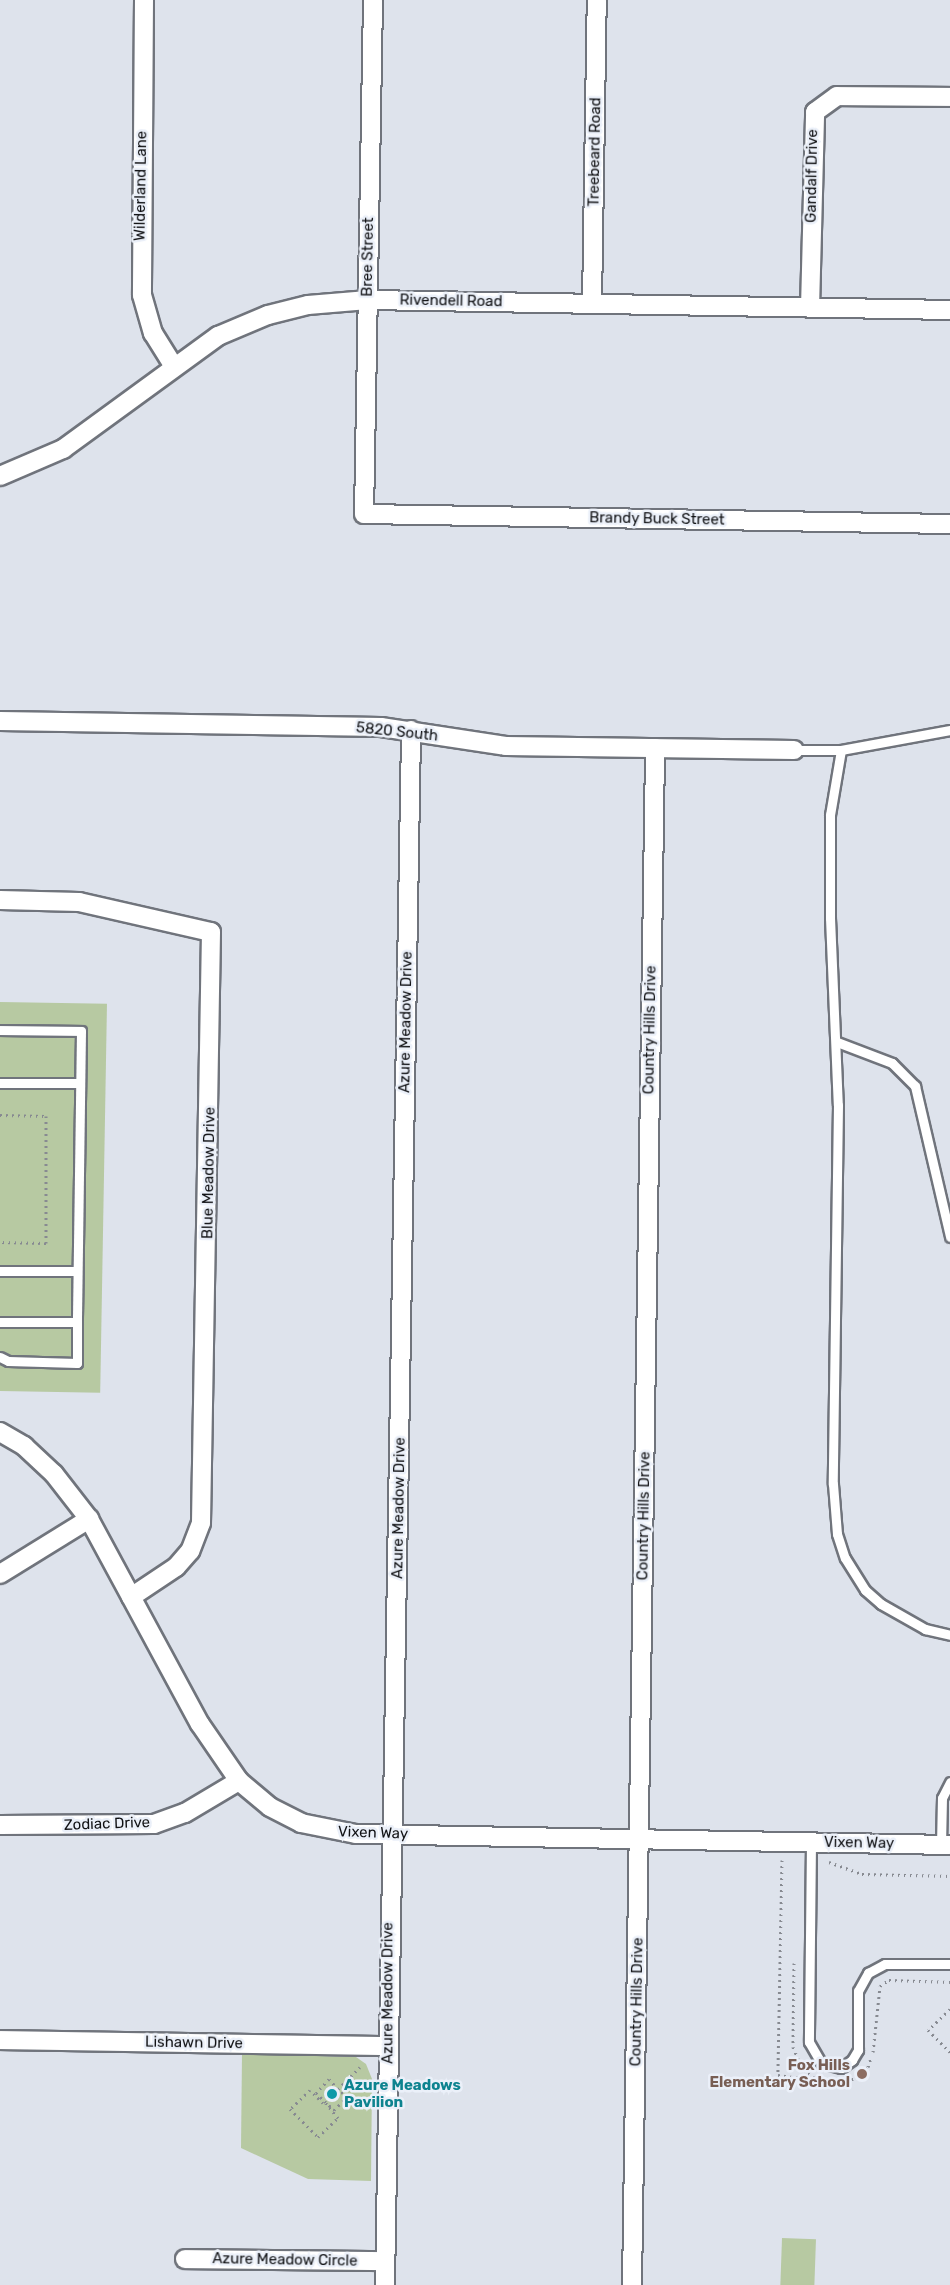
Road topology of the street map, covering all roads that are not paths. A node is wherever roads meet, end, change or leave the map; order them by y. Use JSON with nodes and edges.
{"nodes":[{"id":1,"x":144,"y":0,"type":"edge"},
{"id":2,"x":373,"y":0,"type":"edge"},
{"id":3,"x":597,"y":0,"type":"edge"},
{"id":4,"x":950,"y":97,"type":"edge"},
{"id":5,"x":368,"y":300,"type":"junction"},
{"id":6,"x":592,"y":304,"type":"junction"},
{"id":7,"x":810,"y":308,"type":"junction"},
{"id":8,"x":950,"y":310,"type":"edge"},
{"id":9,"x":173,"y":365,"type":"junction"},
{"id":10,"x":0,"y":476,"type":"edge"},
{"id":11,"x":364,"y":514,"type":"joint"},
{"id":12,"x":950,"y":524,"type":"edge"},
{"id":13,"x":0,"y":721,"type":"edge"},
{"id":14,"x":411,"y":730,"type":"junction"},
{"id":15,"x":950,"y":730,"type":"edge"},
{"id":16,"x":655,"y":748,"type":"junction"},
{"id":17,"x":794,"y":750,"type":"joint"},
{"id":18,"x":841,"y":750,"type":"junction"},
{"id":19,"x":0,"y":900,"type":"edge"},
{"id":20,"x":0,"y":1030,"type":"edge"},
{"id":21,"x":837,"y":1042,"type":"junction"},
{"id":22,"x":0,"y":1083,"type":"edge"},
{"id":23,"x":80,"y":1083,"type":"junction"},
{"id":24,"x":950,"y":1237,"type":"edge"},
{"id":25,"x":0,"y":1271,"type":"edge"},
{"id":26,"x":77,"y":1271,"type":"junction"},
{"id":27,"x":0,"y":1322,"type":"edge"},
{"id":28,"x":77,"y":1322,"type":"junction"},
{"id":29,"x":0,"y":1357,"type":"edge"},
{"id":30,"x":0,"y":1431,"type":"edge"},
{"id":31,"x":89,"y":1519,"type":"junction"},
{"id":32,"x":0,"y":1574,"type":"edge"},
{"id":33,"x":131,"y":1597,"type":"junction"},
{"id":34,"x":950,"y":1635,"type":"edge"},
{"id":35,"x":239,"y":1781,"type":"junction"},
{"id":36,"x":950,"y":1782,"type":"edge"},
{"id":37,"x":0,"y":1825,"type":"edge"},
{"id":38,"x":392,"y":1834,"type":"junction"},
{"id":39,"x":639,"y":1839,"type":"junction"},
{"id":40,"x":946,"y":1845,"type":"edge"},
{"id":41,"x":811,"y":1850,"type":"junction"},
{"id":42,"x":950,"y":1964,"type":"edge"},
{"id":43,"x":0,"y":2040,"type":"edge"},
{"id":44,"x":387,"y":2046,"type":"junction"},
{"id":45,"x":185,"y":2259,"type":"dead end"},
{"id":46,"x":385,"y":2261,"type":"junction"},
{"id":47,"x":384,"y":2285,"type":"edge"},
{"id":48,"x":633,"y":2285,"type":"edge"}],
"edges":[{"from":1,"to":9,"type":"street","name":"Wilderland Lane"},
{"from":2,"to":5,"type":"street","name":"Bree Street"},
{"from":3,"to":6,"type":"street","name":"Treebeard Road"},
{"from":4,"to":7,"type":"street","name":"Gandalf Drive"},
{"from":5,"to":6,"type":"street","name":"Rivendell Road"},
{"from":5,"to":9,"type":"street","name":"Rivendell Road"},
{"from":5,"to":11,"type":"street","name":"Bree Street"},
{"from":6,"to":7,"type":"street","name":"Rivendell Road"},
{"from":7,"to":8,"type":"street","name":"Rivendell Road"},
{"from":9,"to":10,"type":"street","name":"Rivendell Road"},
{"from":11,"to":12,"type":"street","name":"Brandy Buck Street"},
{"from":13,"to":14,"type":"street","name":"5820 South"},
{"from":14,"to":16,"type":"street","name":"5820 South"},
{"from":14,"to":38,"type":"street","name":"Azure Meadow Drive"},
{"from":15,"to":18,"type":"lane"},
{"from":16,"to":17,"type":"street","name":"5820 South"},
{"from":16,"to":39,"type":"street","name":"Country Hills Drive"},
{"from":17,"to":18,"type":"lane"},
{"from":18,"to":21,"type":"lane"},
{"from":19,"to":33,"type":"street","name":"Blue Meadow Drive"},
{"from":20,"to":23,"type":"lane"},
{"from":21,"to":24,"type":"lane"},
{"from":21,"to":34,"type":"lane"},
{"from":22,"to":23,"type":"lane"},
{"from":23,"to":26,"type":"lane"},
{"from":25,"to":26,"type":"lane"},
{"from":26,"to":28,"type":"lane"},
{"from":27,"to":28,"type":"lane"},
{"from":28,"to":29,"type":"lane"},
{"from":30,"to":31,"type":"street","name":"Vixen Way"},
{"from":31,"to":32,"type":"street"},
{"from":31,"to":33,"type":"street","name":"Vixen Way"},
{"from":33,"to":35,"type":"street","name":"Vixen Way"},
{"from":35,"to":37,"type":"street","name":"Zodiac Drive"},
{"from":35,"to":38,"type":"street","name":"Vixen Way"},
{"from":36,"to":40,"type":"lane"},
{"from":38,"to":39,"type":"street","name":"Vixen Way"},
{"from":38,"to":44,"type":"street","name":"Azure Meadow Drive"},
{"from":39,"to":41,"type":"street","name":"Vixen Way"},
{"from":39,"to":48,"type":"street","name":"Country Hills Drive"},
{"from":40,"to":41,"type":"street","name":"Vixen Way"},
{"from":41,"to":42,"type":"lane"},
{"from":43,"to":44,"type":"street","name":"Lishawn Drive"},
{"from":44,"to":46,"type":"street","name":"Azure Meadow Drive"},
{"from":45,"to":46,"type":"street","name":"Azure Meadow Circle"},
{"from":46,"to":47,"type":"street","name":"Azure Meadow Drive"}]}
